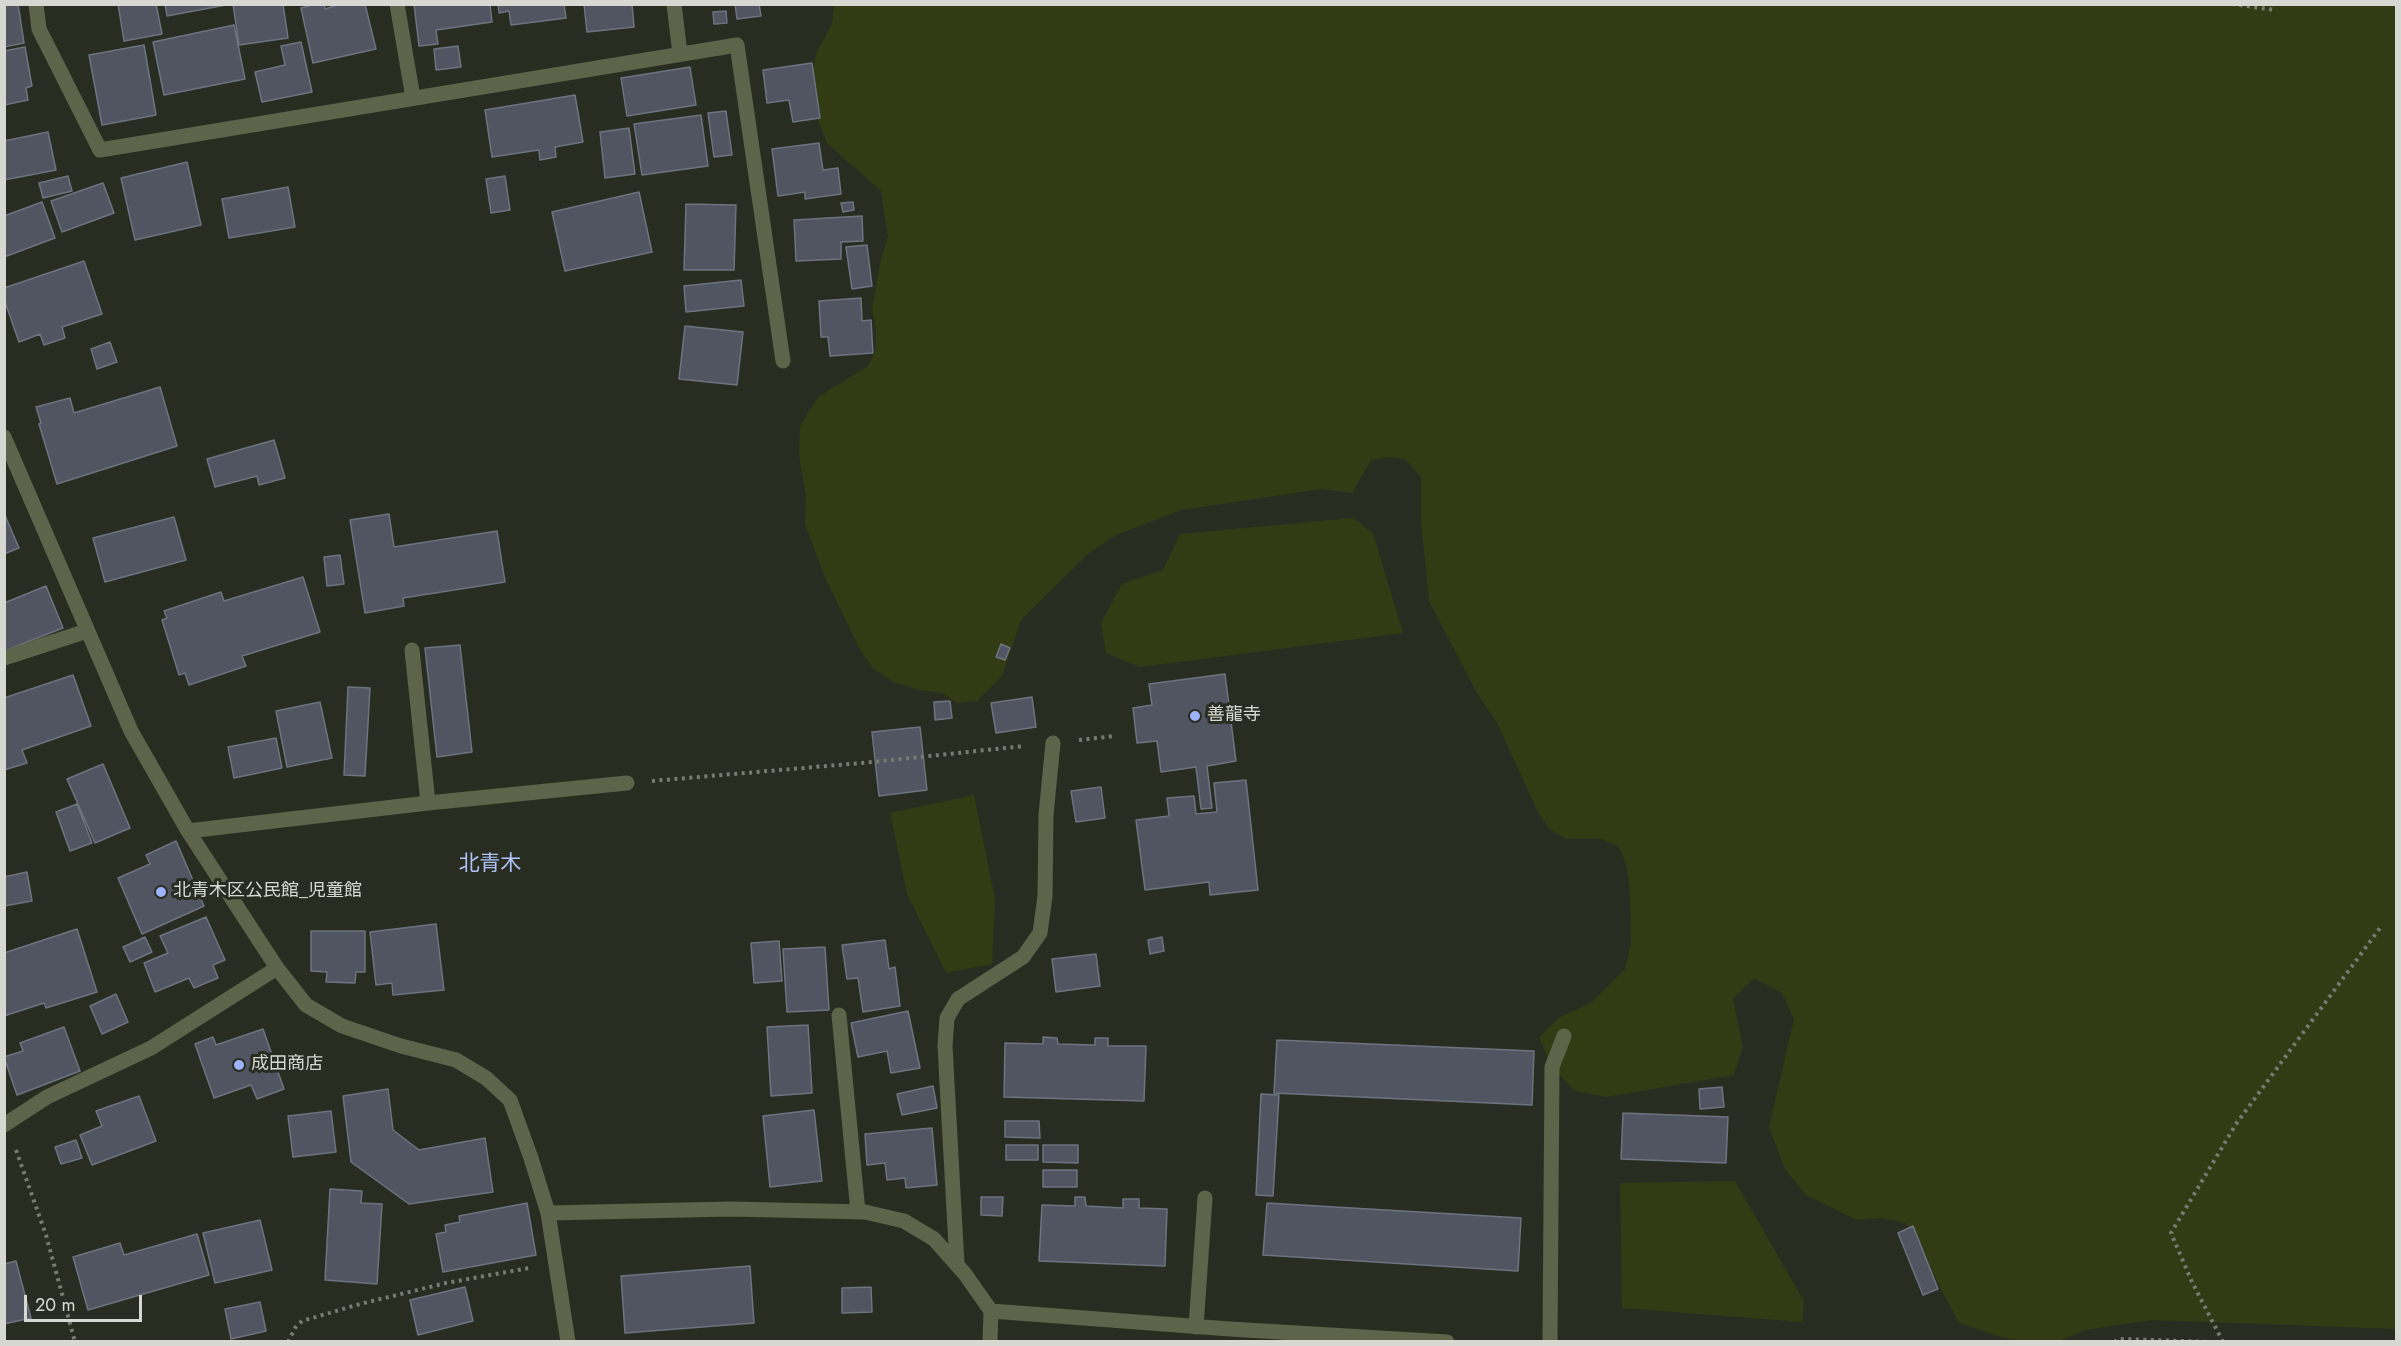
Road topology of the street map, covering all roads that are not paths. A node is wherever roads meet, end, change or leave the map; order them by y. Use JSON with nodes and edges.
{"nodes":[{"id":1,"x":36,"y":4,"type":"edge"},
{"id":2,"x":397,"y":4,"type":"edge"},
{"id":3,"x":674,"y":4,"type":"edge"},
{"id":4,"x":680,"y":54,"type":"junction"},
{"id":5,"x":413,"y":99,"type":"junction"},
{"id":6,"x":783,"y":361,"type":"dead end"},
{"id":7,"x":4,"y":437,"type":"edge"},
{"id":8,"x":87,"y":631,"type":"junction"},
{"id":9,"x":412,"y":650,"type":"dead end"},
{"id":10,"x":4,"y":658,"type":"edge"},
{"id":11,"x":1053,"y":743,"type":"dead end"},
{"id":12,"x":627,"y":783,"type":"road end"},
{"id":13,"x":428,"y":803,"type":"junction"},
{"id":14,"x":188,"y":831,"type":"junction"},
{"id":15,"x":277,"y":968,"type":"junction"},
{"id":16,"x":839,"y":1014,"type":"dead end"},
{"id":17,"x":1564,"y":1036,"type":"dead end"},
{"id":18,"x":5,"y":1122,"type":"edge"},
{"id":19,"x":1205,"y":1198,"type":"dead end"},
{"id":20,"x":858,"y":1212,"type":"junction"},
{"id":21,"x":548,"y":1213,"type":"junction"},
{"id":22,"x":957,"y":1265,"type":"junction"},
{"id":23,"x":991,"y":1311,"type":"junction"},
{"id":24,"x":1196,"y":1327,"type":"junction"},
{"id":25,"x":568,"y":1341,"type":"edge"},
{"id":26,"x":990,"y":1341,"type":"edge"},
{"id":27,"x":1447,"y":1341,"type":"edge"},
{"id":28,"x":1550,"y":1341,"type":"edge"}],
"edges":[{"from":1,"to":5,"type":"street"},
{"from":2,"to":5,"type":"street"},
{"from":3,"to":4,"type":"street"},
{"from":4,"to":5,"type":"street"},
{"from":4,"to":6,"type":"street"},
{"from":7,"to":8,"type":"street"},
{"from":8,"to":10,"type":"street"},
{"from":8,"to":14,"type":"street"},
{"from":9,"to":13,"type":"street"},
{"from":11,"to":22,"type":"street"},
{"from":12,"to":13,"type":"street"},
{"from":13,"to":14,"type":"street"},
{"from":14,"to":15,"type":"street"},
{"from":15,"to":18,"type":"street"},
{"from":15,"to":21,"type":"street"},
{"from":16,"to":20,"type":"street"},
{"from":17,"to":28,"type":"street"},
{"from":19,"to":24,"type":"street"},
{"from":20,"to":21,"type":"street"},
{"from":20,"to":22,"type":"street"},
{"from":21,"to":25,"type":"street"},
{"from":22,"to":23,"type":"street"},
{"from":23,"to":24,"type":"street"},
{"from":23,"to":26,"type":"street"},
{"from":24,"to":27,"type":"street"}]}
